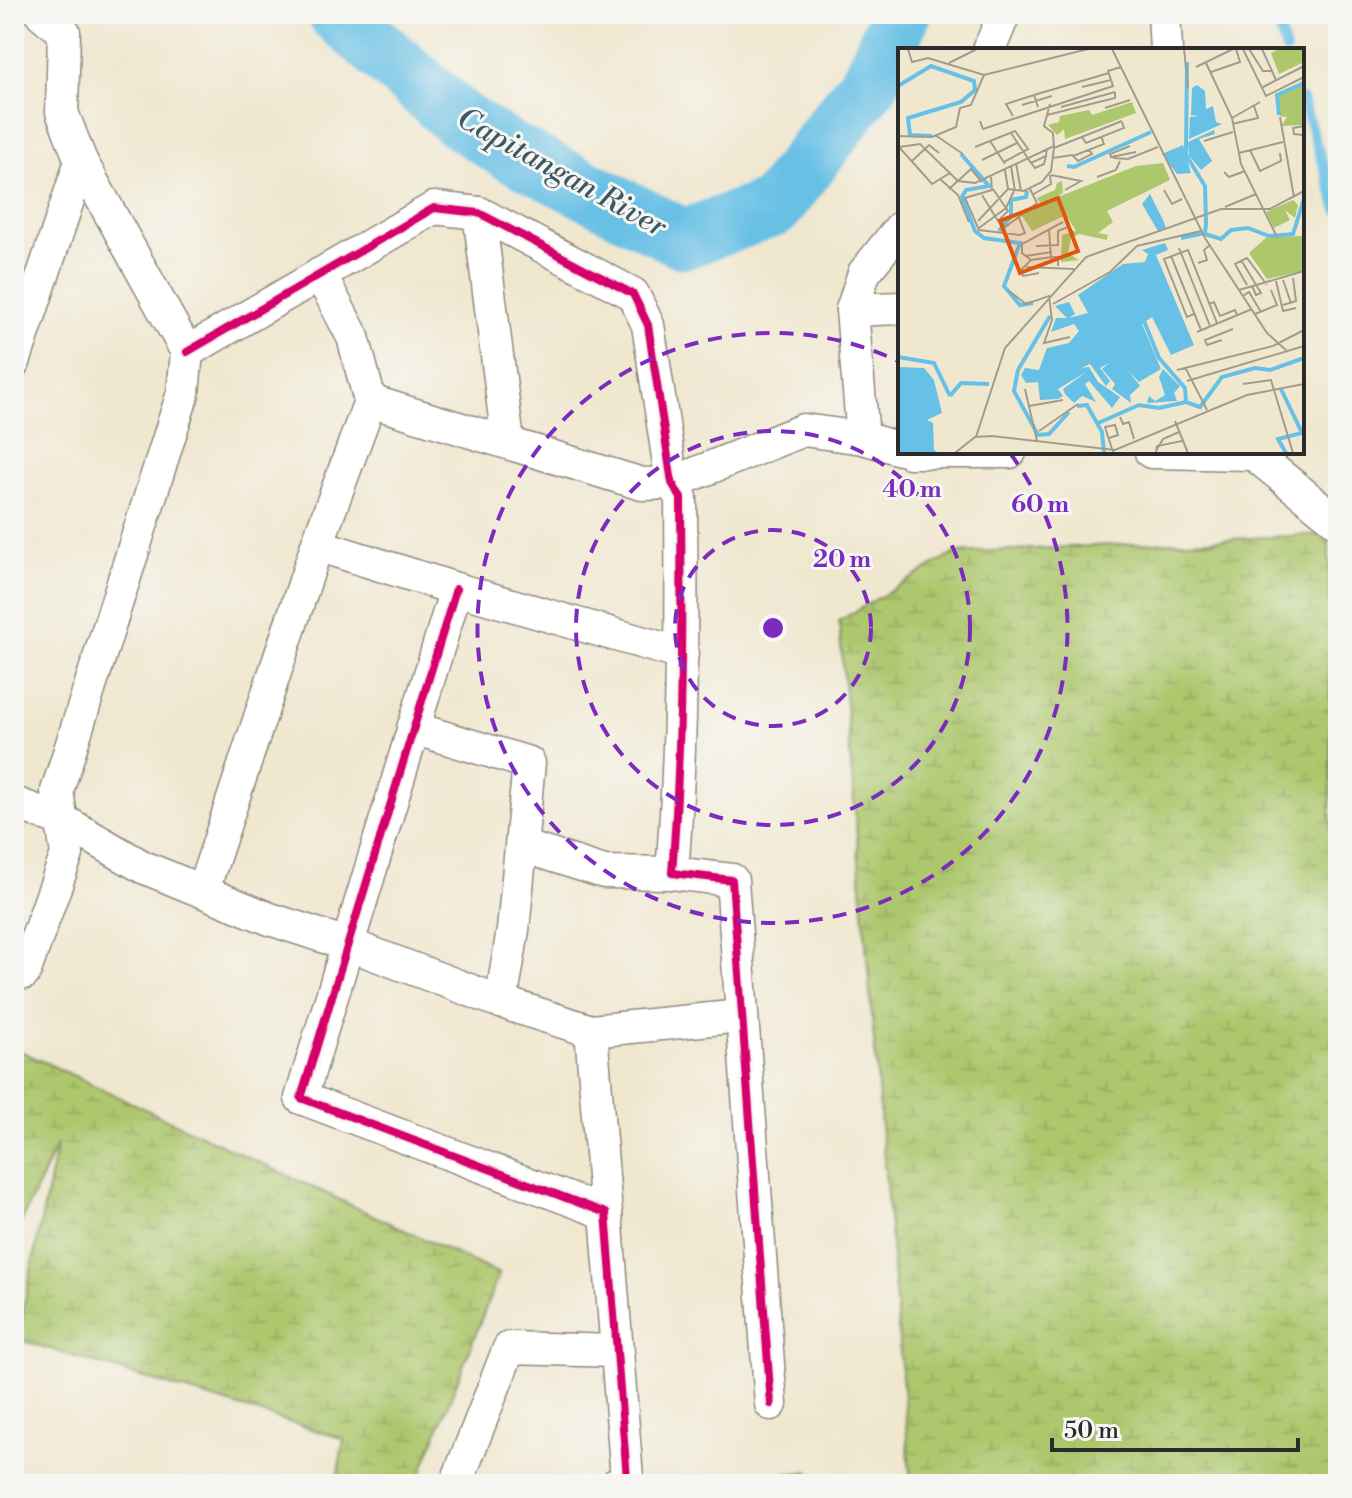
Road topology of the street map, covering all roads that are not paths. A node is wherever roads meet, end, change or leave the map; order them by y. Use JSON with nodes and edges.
{"nodes":[{"id":1,"x":42,"y":14,"type":"edge"},
{"id":2,"x":1004,"y":14,"type":"edge"},
{"id":3,"x":1164,"y":14,"type":"edge"},
{"id":4,"x":990,"y":48,"type":"edge"},
{"id":5,"x":1166,"y":48,"type":"edge"},
{"id":6,"x":81,"y":161,"type":"junction"},
{"id":7,"x":479,"y":213,"type":"junction"},
{"id":8,"x":898,"y":230,"type":"edge"},
{"id":9,"x":320,"y":274,"type":"junction"},
{"id":10,"x":898,"y":308,"type":"edge"},
{"id":11,"x":852,"y":310,"type":"junction"},
{"id":12,"x":187,"y":352,"type":"junction"},
{"id":13,"x":14,"y":362,"type":"edge"},
{"id":14,"x":370,"y":401,"type":"junction"},
{"id":15,"x":863,"y":438,"type":"junction"},
{"id":16,"x":508,"y":442,"type":"junction"},
{"id":17,"x":898,"y":448,"type":"edge"},
{"id":18,"x":1253,"y":454,"type":"edge"},
{"id":19,"x":672,"y":483,"type":"junction"},
{"id":20,"x":1338,"y":522,"type":"edge"},
{"id":21,"x":317,"y":545,"type":"junction"},
{"id":22,"x":456,"y":589,"type":"junction"},
{"id":23,"x":682,"y":654,"type":"junction"},
{"id":24,"x":413,"y":728,"type":"junction"},
{"id":25,"x":14,"y":803,"type":"edge"},
{"id":26,"x":62,"y":820,"type":"junction"},
{"id":27,"x":522,"y":846,"type":"junction"},
{"id":28,"x":672,"y":873,"type":"junction"},
{"id":29,"x":203,"y":890,"type":"junction"},
{"id":30,"x":350,"y":945,"type":"junction"},
{"id":31,"x":14,"y":970,"type":"edge"},
{"id":32,"x":501,"y":1002,"type":"junction"},
{"id":33,"x":741,"y":1016,"type":"junction"},
{"id":34,"x":591,"y":1031,"type":"junction"},
{"id":35,"x":606,"y":1213,"type":"junction"},
{"id":36,"x":618,"y":1351,"type":"junction"},
{"id":37,"x":771,"y":1404,"type":"dead end"},
{"id":38,"x":456,"y":1484,"type":"edge"},
{"id":39,"x":617,"y":1484,"type":"edge"}],
"edges":[{"from":1,"to":6,"type":"street"},
{"from":2,"to":4,"type":"street"},
{"from":3,"to":5,"type":"street"},
{"from":6,"to":12,"type":"street"},
{"from":6,"to":13,"type":"street"},
{"from":7,"to":9,"type":"street"},
{"from":7,"to":16,"type":"street"},
{"from":7,"to":19,"type":"street"},
{"from":8,"to":11,"type":"street"},
{"from":9,"to":12,"type":"street"},
{"from":9,"to":14,"type":"street"},
{"from":10,"to":11,"type":"street"},
{"from":11,"to":15,"type":"street"},
{"from":12,"to":26,"type":"street"},
{"from":14,"to":16,"type":"street"},
{"from":14,"to":21,"type":"street"},
{"from":15,"to":17,"type":"street"},
{"from":15,"to":19,"type":"street"},
{"from":16,"to":19,"type":"street"},
{"from":18,"to":20,"type":"street"},
{"from":19,"to":23,"type":"street"},
{"from":21,"to":22,"type":"street"},
{"from":21,"to":29,"type":"street"},
{"from":22,"to":23,"type":"street"},
{"from":22,"to":24,"type":"street"},
{"from":23,"to":28,"type":"street"},
{"from":24,"to":27,"type":"street"},
{"from":24,"to":30,"type":"street"},
{"from":25,"to":26,"type":"street"},
{"from":26,"to":29,"type":"street"},
{"from":26,"to":31,"type":"street"},
{"from":27,"to":28,"type":"street"},
{"from":27,"to":32,"type":"street"},
{"from":28,"to":33,"type":"street"},
{"from":29,"to":30,"type":"street"},
{"from":30,"to":32,"type":"street"},
{"from":30,"to":35,"type":"street"},
{"from":32,"to":34,"type":"street"},
{"from":33,"to":34,"type":"street"},
{"from":33,"to":37,"type":"street"},
{"from":34,"to":35,"type":"street"},
{"from":35,"to":36,"type":"street"},
{"from":36,"to":38,"type":"street"},
{"from":36,"to":39,"type":"street"}]}
